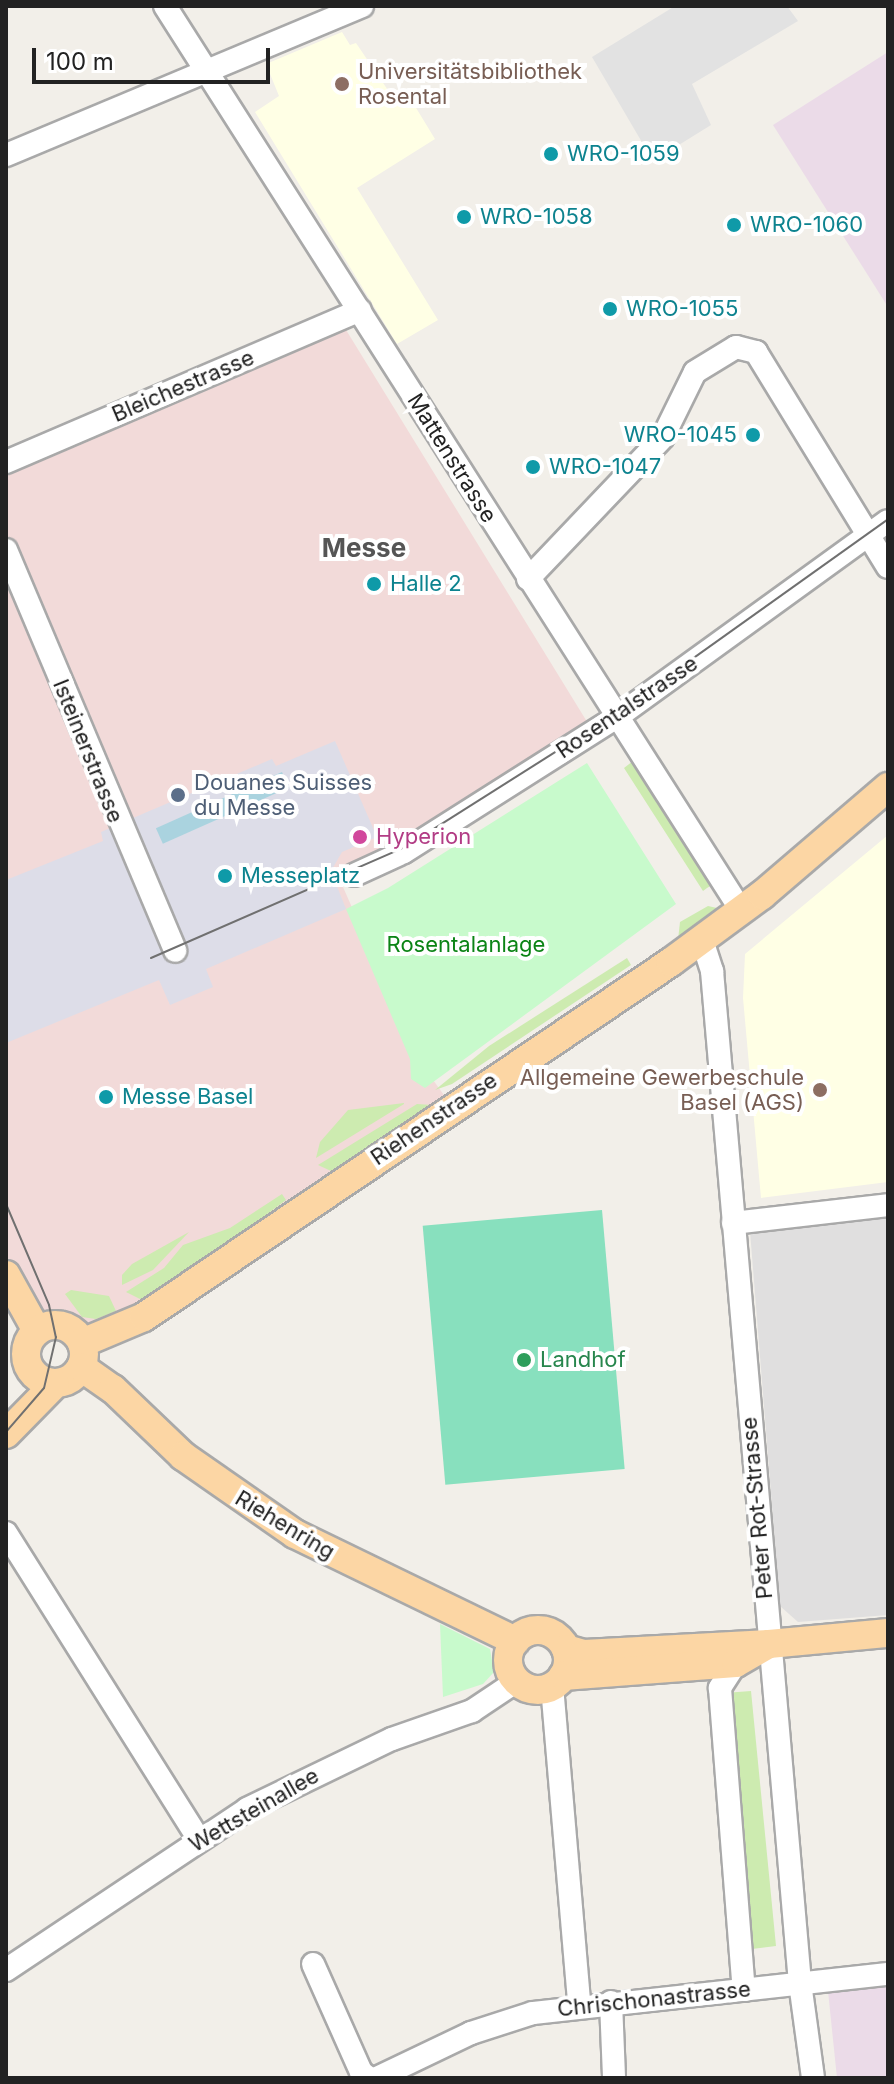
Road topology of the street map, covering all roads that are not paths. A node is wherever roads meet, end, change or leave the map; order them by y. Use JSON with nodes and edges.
{"nodes":[{"id":1,"x":165,"y":6,"type":"edge"},
{"id":2,"x":362,"y":6,"type":"edge"},
{"id":3,"x":205,"y":73,"type":"junction"},
{"id":4,"x":6,"y":155,"type":"edge"},
{"id":5,"x":360,"y":310,"type":"junction"},
{"id":6,"x":6,"y":462,"type":"edge"},
{"id":7,"x":888,"y":521,"type":"edge"},
{"id":8,"x":866,"y":535,"type":"junction"},
{"id":9,"x":6,"y":550,"type":"edge"},
{"id":10,"x":888,"y":567,"type":"edge"},
{"id":11,"x":528,"y":579,"type":"junction"},
{"id":12,"x":617,"y":717,"type":"junction"},
{"id":13,"x":888,"y":787,"type":"edge"},
{"id":14,"x":354,"y":875,"type":"dead end"},
{"id":15,"x":741,"y":910,"type":"junction"},
{"id":16,"x":702,"y":940,"type":"junction"},
{"id":17,"x":175,"y":951,"type":"dead end"},
{"id":18,"x":888,"y":1205,"type":"edge"},
{"id":19,"x":733,"y":1223,"type":"junction"},
{"id":20,"x":6,"y":1275,"type":"edge"},
{"id":21,"x":37,"y":1331,"type":"junction"},
{"id":22,"x":81,"y":1355,"type":"junction"},
{"id":23,"x":26,"y":1359,"type":"junction"},
{"id":24,"x":55,"y":1384,"type":"junction"},
{"id":25,"x":15,"y":1425,"type":"edge"},
{"id":26,"x":6,"y":1533,"type":"edge"},
{"id":27,"x":888,"y":1633,"type":"edge"},
{"id":28,"x":515,"y":1641,"type":"junction"},
{"id":29,"x":769,"y":1644,"type":"junction"},
{"id":30,"x":736,"y":1663,"type":"junction"},
{"id":31,"x":561,"y":1670,"type":"junction"},
{"id":32,"x":517,"y":1681,"type":"junction"},
{"id":33,"x":199,"y":1839,"type":"junction"},
{"id":34,"x":313,"y":1964,"type":"dead end"},
{"id":35,"x":6,"y":1970,"type":"edge"},
{"id":36,"x":888,"y":1974,"type":"edge"},
{"id":37,"x":800,"y":1983,"type":"junction"},
{"id":38,"x":744,"y":1990,"type":"junction"},
{"id":39,"x":611,"y":2002,"type":"junction"},
{"id":40,"x":579,"y":2004,"type":"junction"},
{"id":41,"x":369,"y":2078,"type":"edge"},
{"id":42,"x":377,"y":2078,"type":"edge"},
{"id":43,"x":614,"y":2078,"type":"edge"},
{"id":44,"x":813,"y":2078,"type":"edge"}],
"edges":[{"from":1,"to":3,"type":"street","name":"Mattenstrasse"},
{"from":2,"to":3,"type":"street"},
{"from":3,"to":4,"type":"street"},
{"from":3,"to":5,"type":"street","name":"Mattenstrasse"},
{"from":5,"to":6,"type":"street","name":"Bleichestrasse"},
{"from":5,"to":11,"type":"street","name":"Mattenstrasse"},
{"from":7,"to":8,"type":"street","name":"Rosentalstrasse"},
{"from":8,"to":10,"type":"street"},
{"from":8,"to":11,"type":"street"},
{"from":8,"to":12,"type":"street","name":"Rosentalstrasse"},
{"from":9,"to":17,"type":"street","name":"Isteinerstrasse"},
{"from":11,"to":12,"type":"street","name":"Mattenstrasse"},
{"from":12,"to":14,"type":"street","name":"Rosentalstrasse"},
{"from":12,"to":15,"type":"street","name":"Mattenstrasse"},
{"from":13,"to":15,"type":"main road","name":"Riehenstrasse"},
{"from":15,"to":16,"type":"main road","name":"Riehenstrasse"},
{"from":16,"to":19,"type":"street","name":"Peter Rot-Strasse"},
{"from":16,"to":22,"type":"main road","name":"Riehenstrasse"},
{"from":18,"to":19,"type":"street"},
{"from":19,"to":29,"type":"street","name":"Peter Rot-Strasse"},
{"from":20,"to":21,"type":"main road"},
{"from":21,"to":22,"type":"main road","name":"Riehenring"},
{"from":21,"to":23,"type":"main road"},
{"from":22,"to":24,"type":"main road"},
{"from":22,"to":28,"type":"main road","name":"Riehenring"},
{"from":23,"to":24,"type":"main road"},
{"from":23,"to":25,"type":"main road"},
{"from":24,"to":25,"type":"main road"},
{"from":26,"to":33,"type":"street"},
{"from":27,"to":29,"type":"main road"},
{"from":28,"to":31,"type":"main road"},
{"from":28,"to":32,"type":"main road"},
{"from":29,"to":30,"type":"main road"},
{"from":29,"to":31,"type":"main road"},
{"from":29,"to":37,"type":"street","name":"Peter Rot-Strasse"},
{"from":30,"to":31,"type":"main road"},
{"from":30,"to":38,"type":"street"},
{"from":31,"to":32,"type":"main road"},
{"from":31,"to":40,"type":"street"},
{"from":32,"to":33,"type":"street","name":"Wettsteinallee"},
{"from":33,"to":35,"type":"street","name":"Wettsteinallee"},
{"from":34,"to":41,"type":"street"},
{"from":36,"to":37,"type":"street","name":"Chrischonastrasse"},
{"from":37,"to":38,"type":"street","name":"Chrischonastrasse"},
{"from":37,"to":44,"type":"street","name":"Peter Rot-Strasse"},
{"from":38,"to":39,"type":"street","name":"Chrischonastrasse"},
{"from":39,"to":40,"type":"street","name":"Chrischonastrasse"},
{"from":39,"to":43,"type":"street"},
{"from":40,"to":42,"type":"street","name":"Chrischonastrasse"}]}
